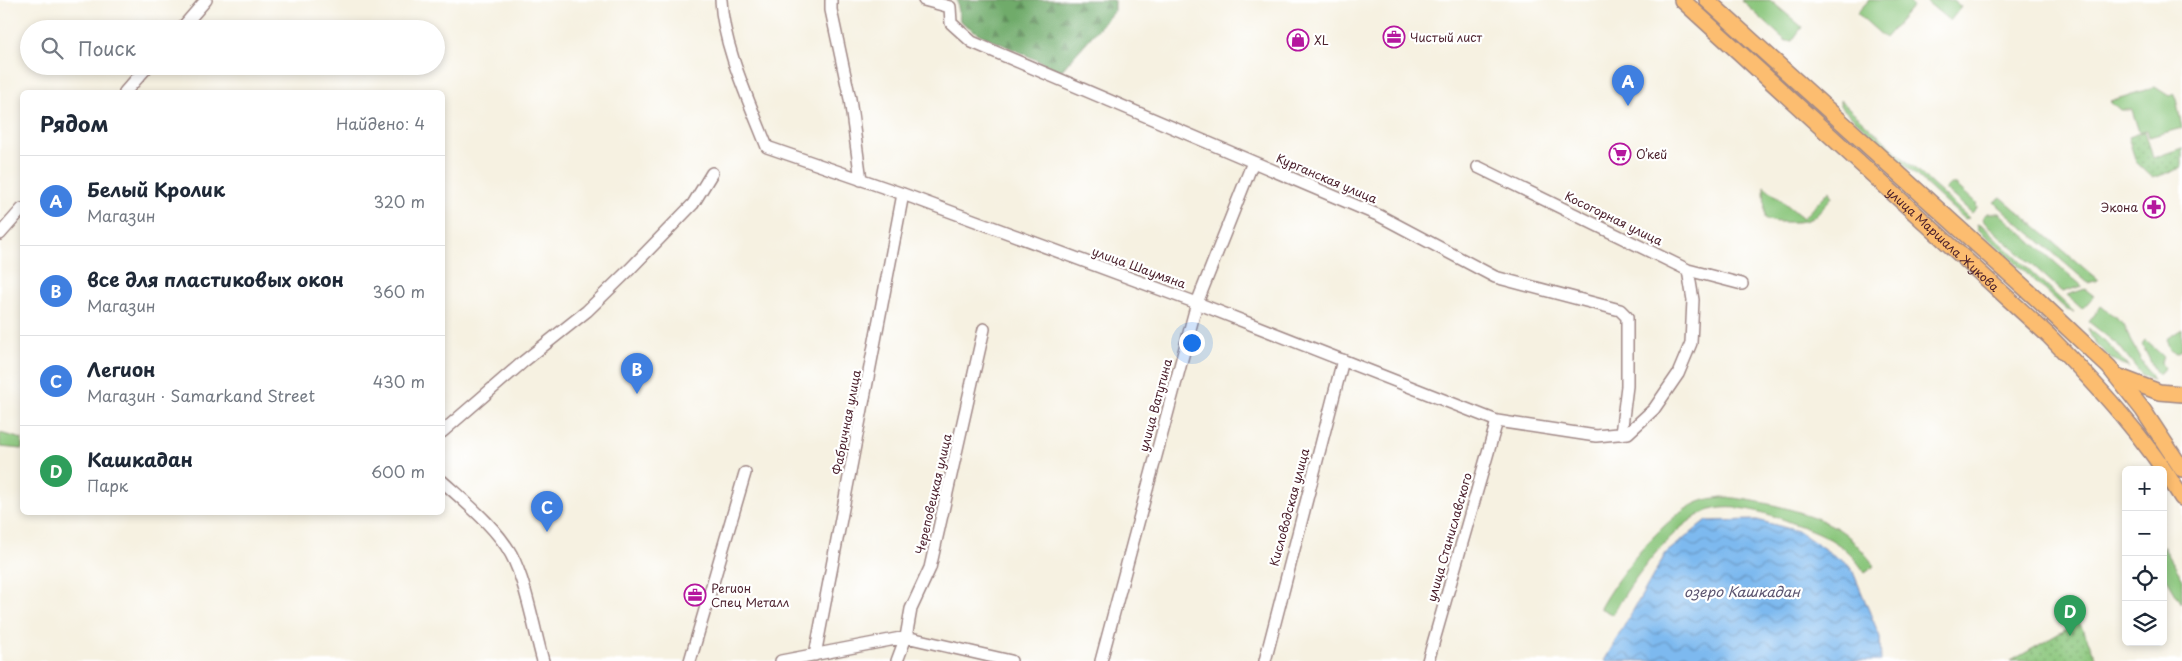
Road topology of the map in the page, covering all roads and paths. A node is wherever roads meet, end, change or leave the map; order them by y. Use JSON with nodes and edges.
{"nodes":[{"id":1,"x":206,"y":0,"type":"edge"},
{"id":2,"x":721,"y":0,"type":"edge"},
{"id":3,"x":831,"y":0,"type":"edge"},
{"id":4,"x":924,"y":0,"type":"edge"},
{"id":5,"x":1682,"y":0,"type":"edge"},
{"id":6,"x":1707,"y":0,"type":"edge"},
{"id":7,"x":189,"y":20,"type":"edge"},
{"id":8,"x":140,"y":75,"type":"edge"},
{"id":9,"x":127,"y":90,"type":"edge"},
{"id":10,"x":1253,"y":162,"type":"junction"},
{"id":11,"x":1478,"y":166,"type":"dead end"},
{"id":12,"x":712,"y":173,"type":"dead end"},
{"id":13,"x":861,"y":180,"type":"junction"},
{"id":14,"x":904,"y":194,"type":"junction"},
{"id":15,"x":20,"y":211,"type":"edge"},
{"id":16,"x":0,"y":234,"type":"edge"},
{"id":17,"x":1688,"y":270,"type":"junction"},
{"id":18,"x":1742,"y":284,"type":"dead end"},
{"id":19,"x":1197,"y":303,"type":"junction"},
{"id":20,"x":984,"y":329,"type":"dead end"},
{"id":21,"x":1343,"y":360,"type":"junction"},
{"id":22,"x":2115,"y":375,"type":"junction"},
{"id":23,"x":2182,"y":394,"type":"edge"},
{"id":24,"x":1497,"y":421,"type":"junction"},
{"id":25,"x":445,"y":429,"type":"edge"},
{"id":26,"x":1624,"y":434,"type":"junction"},
{"id":27,"x":2182,"y":469,"type":"edge"},
{"id":28,"x":744,"y":472,"type":"dead end"},
{"id":29,"x":445,"y":484,"type":"edge"},
{"id":30,"x":2182,"y":498,"type":"edge"},
{"id":31,"x":906,"y":637,"type":"junction"},
{"id":32,"x":815,"y":655,"type":"junction"},
{"id":33,"x":543,"y":661,"type":"edge"},
{"id":34,"x":690,"y":661,"type":"edge"},
{"id":35,"x":781,"y":661,"type":"edge"},
{"id":36,"x":897,"y":661,"type":"edge"},
{"id":37,"x":1011,"y":661,"type":"edge"},
{"id":38,"x":1101,"y":661,"type":"edge"},
{"id":39,"x":1265,"y":661,"type":"edge"},
{"id":40,"x":1428,"y":661,"type":"edge"}],
"edges":[{"from":1,"to":7,"type":"street"},
{"from":2,"to":13,"type":"street","name":"улица Шаумяна"},
{"from":3,"to":13,"type":"street"},
{"from":4,"to":10,"type":"street","name":"Курганская улица"},
{"from":5,"to":30,"type":"main road","name":"улица Маршала Жукова"},
{"from":6,"to":22,"type":"main road","name":"улица Маршала Жукова"},
{"from":8,"to":9,"type":"street"},
{"from":10,"to":19,"type":"street","name":"улица Ватутина"},
{"from":10,"to":26,"type":"street","name":"Курганская улица"},
{"from":11,"to":17,"type":"street","name":"Косогорная улица"},
{"from":12,"to":25,"type":"street"},
{"from":13,"to":14,"type":"street","name":"улица Шаумяна"},
{"from":14,"to":19,"type":"street","name":"улица Шаумяна"},
{"from":14,"to":32,"type":"street","name":"Фабричная улица"},
{"from":15,"to":16,"type":"street"},
{"from":17,"to":18,"type":"street","name":"Косогорная улица"},
{"from":17,"to":26,"type":"street"},
{"from":19,"to":21,"type":"street","name":"улица Шаумяна"},
{"from":19,"to":38,"type":"street","name":"улица Ватутина"},
{"from":20,"to":31,"type":"street","name":"Череповецкая улица"},
{"from":21,"to":24,"type":"street","name":"улица Шаумяна"},
{"from":21,"to":39,"type":"street","name":"Кисловодская улица"},
{"from":22,"to":23,"type":"main road"},
{"from":22,"to":27,"type":"main road","name":"улица Маршала Жукова"},
{"from":24,"to":26,"type":"street","name":"улица Шаумяна"},
{"from":24,"to":40,"type":"street","name":"улица Станиславского"},
{"from":28,"to":34,"type":"street"},
{"from":29,"to":33,"type":"street"},
{"from":31,"to":32,"type":"street"},
{"from":31,"to":36,"type":"street","name":"Череповецкая улица"},
{"from":31,"to":37,"type":"street"},
{"from":32,"to":35,"type":"street"}]}
